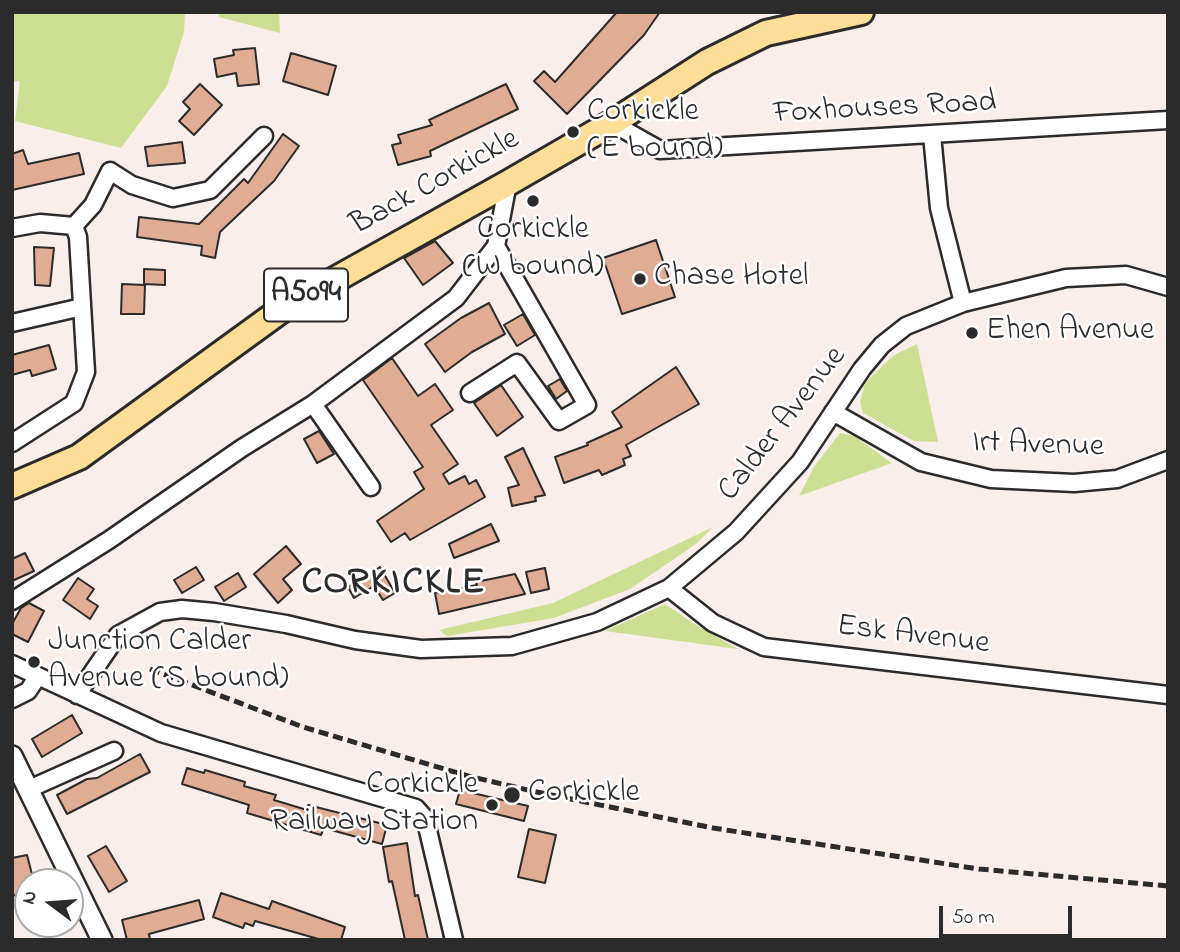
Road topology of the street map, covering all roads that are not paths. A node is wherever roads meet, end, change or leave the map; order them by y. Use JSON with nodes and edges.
{"nodes":[{"id":1,"x":861,"y":12,"type":"edge"},
{"id":2,"x":1168,"y":120,"type":"edge"},
{"id":3,"x":612,"y":123,"type":"junction"},
{"id":4,"x":932,"y":135,"type":"junction"},
{"id":5,"x":264,"y":136,"type":"dead end"},
{"id":6,"x":508,"y":183,"type":"junction"},
{"id":7,"x":74,"y":226,"type":"junction"},
{"id":8,"x":12,"y":228,"type":"edge"},
{"id":9,"x":495,"y":246,"type":"junction"},
{"id":10,"x":1168,"y":287,"type":"edge"},
{"id":11,"x":963,"y":303,"type":"junction"},
{"id":12,"x":82,"y":307,"type":"junction"},
{"id":13,"x":12,"y":323,"type":"edge"},
{"id":14,"x":470,"y":393,"type":"dead end"},
{"id":15,"x":313,"y":404,"type":"junction"},
{"id":16,"x":833,"y":412,"type":"junction"},
{"id":17,"x":12,"y":443,"type":"edge"},
{"id":18,"x":1168,"y":460,"type":"edge"},
{"id":19,"x":12,"y":486,"type":"edge"},
{"id":20,"x":371,"y":487,"type":"dead end"},
{"id":21,"x":669,"y":588,"type":"junction"},
{"id":22,"x":12,"y":601,"type":"edge"},
{"id":23,"x":12,"y":664,"type":"edge"},
{"id":24,"x":38,"y":676,"type":"junction"},
{"id":25,"x":77,"y":695,"type":"junction"},
{"id":26,"x":1168,"y":695,"type":"edge"},
{"id":27,"x":12,"y":699,"type":"edge"},
{"id":28,"x":114,"y":751,"type":"dead end"},
{"id":29,"x":12,"y":756,"type":"edge"},
{"id":30,"x":29,"y":789,"type":"junction"},
{"id":31,"x":102,"y":940,"type":"edge"},
{"id":32,"x":454,"y":940,"type":"edge"}],
"edges":[{"from":1,"to":3,"type":"main road","number":"A5094"},
{"from":2,"to":4,"type":"street","name":"Foxhouses Road"},
{"from":3,"to":4,"type":"street","name":"Foxhouses Road"},
{"from":3,"to":6,"type":"main road","name":"Back Corkickle","number":"A5094"},
{"from":4,"to":11,"type":"street"},
{"from":5,"to":7,"type":"street"},
{"from":6,"to":9,"type":"street"},
{"from":6,"to":19,"type":"main road","name":"Back Corkickle","number":"A5094"},
{"from":7,"to":8,"type":"street"},
{"from":7,"to":12,"type":"street"},
{"from":9,"to":14,"type":"street"},
{"from":9,"to":15,"type":"street"},
{"from":10,"to":11,"type":"street","name":"Calder Avenue"},
{"from":11,"to":16,"type":"street","name":"Calder Avenue"},
{"from":12,"to":13,"type":"street"},
{"from":12,"to":17,"type":"street"},
{"from":15,"to":20,"type":"street"},
{"from":15,"to":22,"type":"street"},
{"from":16,"to":18,"type":"street","name":"Irt Avenue"},
{"from":16,"to":21,"type":"street","name":"Calder Avenue"},
{"from":21,"to":25,"type":"street","name":"Calder Avenue"},
{"from":21,"to":26,"type":"street","name":"Esk Avenue"},
{"from":23,"to":24,"type":"street"},
{"from":24,"to":25,"type":"street"},
{"from":24,"to":27,"type":"street"},
{"from":25,"to":32,"type":"street"},
{"from":28,"to":30,"type":"street"},
{"from":29,"to":30,"type":"street"},
{"from":30,"to":31,"type":"street"}]}
